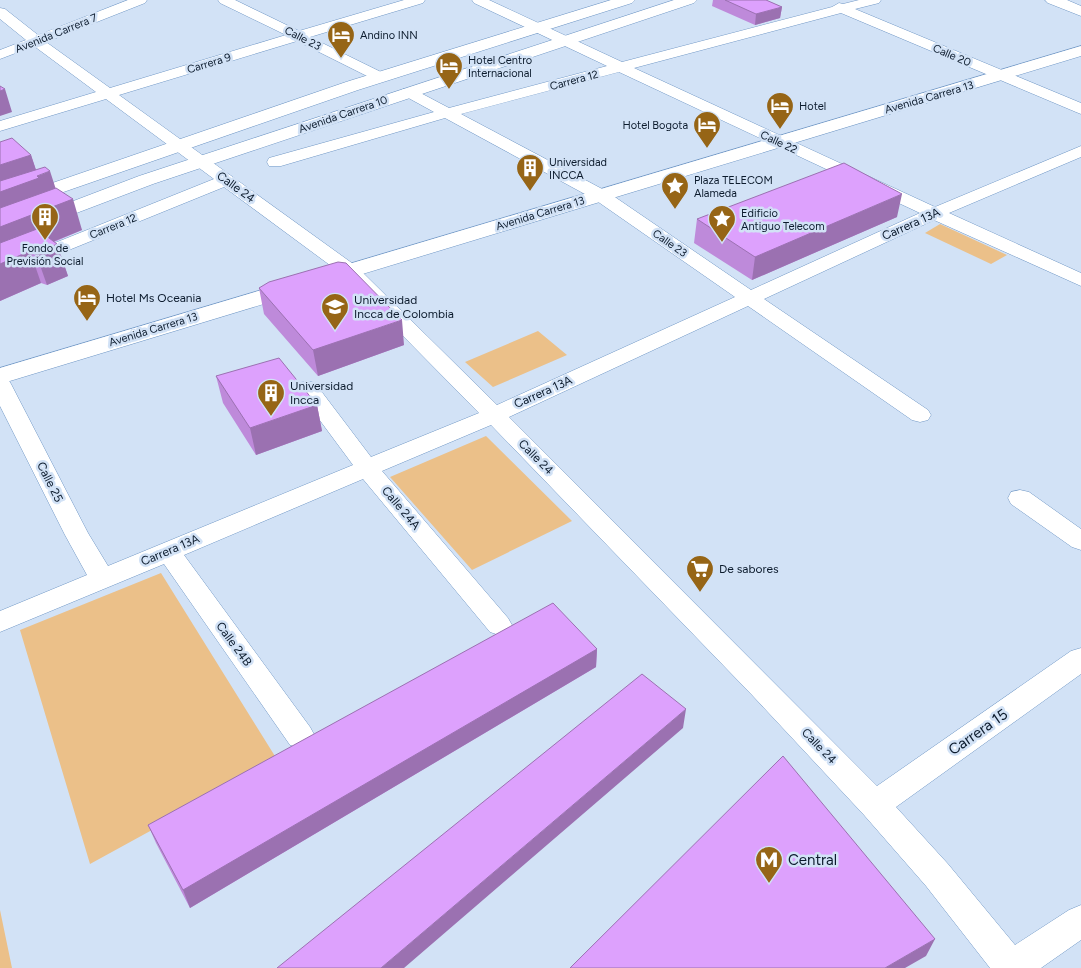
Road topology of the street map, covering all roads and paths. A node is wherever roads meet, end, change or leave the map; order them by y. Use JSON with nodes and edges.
{"nodes":[{"id":1,"x":140,"y":0,"type":"edge"},
{"id":2,"x":225,"y":0,"type":"edge"},
{"id":3,"x":418,"y":0,"type":"edge"},
{"id":4,"x":479,"y":0,"type":"edge"},
{"id":5,"x":627,"y":0,"type":"edge"},
{"id":6,"x":689,"y":0,"type":"edge"},
{"id":7,"x":824,"y":0,"type":"edge"},
{"id":8,"x":874,"y":0,"type":"edge"},
{"id":9,"x":1053,"y":0,"type":"edge"},
{"id":10,"x":845,"y":9,"type":"junction"},
{"id":11,"x":1081,"y":11,"type":"edge"},
{"id":12,"x":0,"y":12,"type":"edge"},
{"id":13,"x":538,"y":28,"type":"junction"},
{"id":14,"x":299,"y":36,"type":"junction"},
{"id":15,"x":36,"y":41,"type":"junction"},
{"id":16,"x":564,"y":41,"type":"junction"},
{"id":17,"x":1081,"y":51,"type":"edge"},
{"id":18,"x":0,"y":55,"type":"edge"},
{"id":19,"x":620,"y":68,"type":"junction"},
{"id":20,"x":1002,"y":76,"type":"junction"},
{"id":21,"x":380,"y":78,"type":"junction"},
{"id":22,"x":408,"y":92,"type":"junction"},
{"id":23,"x":108,"y":94,"type":"junction"},
{"id":24,"x":1081,"y":109,"type":"edge"},
{"id":25,"x":447,"y":113,"type":"junction"},
{"id":26,"x":0,"y":126,"type":"edge"},
{"id":27,"x":778,"y":142,"type":"junction"},
{"id":28,"x":178,"y":145,"type":"junction"},
{"id":29,"x":1081,"y":151,"type":"edge"},
{"id":30,"x":200,"y":161,"type":"junction"},
{"id":31,"x":274,"y":162,"type":"dead end"},
{"id":32,"x":226,"y":180,"type":"junction"},
{"id":33,"x":600,"y":195,"type":"junction"},
{"id":34,"x":0,"y":208,"type":"edge"},
{"id":35,"x":935,"y":213,"type":"junction"},
{"id":36,"x":0,"y":236,"type":"edge"},
{"id":37,"x":349,"y":270,"type":"junction"},
{"id":38,"x":0,"y":272,"type":"edge"},
{"id":39,"x":1081,"y":280,"type":"edge"},
{"id":40,"x":750,"y":298,"type":"junction"},
{"id":41,"x":0,"y":376,"type":"edge"},
{"id":42,"x":0,"y":384,"type":"edge"},
{"id":43,"x":307,"y":388,"type":"dead end"},
{"id":44,"x":494,"y":415,"type":"junction"},
{"id":45,"x":920,"y":416,"type":"dead end"},
{"id":46,"x":367,"y":468,"type":"junction"},
{"id":47,"x":1020,"y":498,"type":"dead end"},
{"id":48,"x":1081,"y":540,"type":"edge"},
{"id":49,"x":168,"y":551,"type":"junction"},
{"id":50,"x":103,"y":579,"type":"junction"},
{"id":51,"x":0,"y":622,"type":"edge"},
{"id":52,"x":499,"y":625,"type":"dead end"},
{"id":53,"x":1081,"y":659,"type":"edge"},
{"id":54,"x":300,"y":736,"type":"dead end"},
{"id":55,"x":875,"y":805,"type":"junction"},
{"id":56,"x":1081,"y":920,"type":"edge"},
{"id":57,"x":1012,"y":968,"type":"edge"}],
"edges":[{"from":1,"to":15,"type":"street","name":"Avenida Carrera 7"},
{"from":2,"to":14,"type":"street","name":"Calle 23"},
{"from":3,"to":14,"type":"street","name":"Carrera 9"},
{"from":4,"to":13,"type":"street","name":"Calle 22"},
{"from":5,"to":13,"type":"main road","name":"Avenida Carrera 10"},
{"from":6,"to":16,"type":"main road","name":"Avenida Carrera 10"},
{"from":7,"to":10,"type":"street","name":"Calle 20"},
{"from":8,"to":10,"type":"street","name":"Carrera 12"},
{"from":9,"to":11,"type":"main road"},
{"from":10,"to":19,"type":"street","name":"Carrera 12"},
{"from":10,"to":20,"type":"street","name":"Calle 20"},
{"from":12,"to":15,"type":"street","name":"Calle 24"},
{"from":13,"to":16,"type":"street","name":"Calle 22"},
{"from":13,"to":21,"type":"main road","name":"Avenida Carrera 10"},
{"from":14,"to":21,"type":"street","name":"Calle 23"},
{"from":14,"to":23,"type":"street","name":"Carrera 9"},
{"from":15,"to":18,"type":"street","name":"Avenida Carrera 7"},
{"from":15,"to":23,"type":"street","name":"Calle 24"},
{"from":16,"to":19,"type":"street","name":"Calle 22"},
{"from":16,"to":22,"type":"main road","name":"Avenida Carrera 10"},
{"from":17,"to":20,"type":"main road","name":"Avenida Carrera 13"},
{"from":19,"to":25,"type":"street","name":"Carrera 12"},
{"from":19,"to":27,"type":"street","name":"Calle 22"},
{"from":20,"to":24,"type":"street","name":"Calle 20"},
{"from":20,"to":27,"type":"main road","name":"Avenida Carrera 13"},
{"from":21,"to":28,"type":"main road","name":"Avenida Carrera 10"},
{"from":22,"to":25,"type":"street","name":"Calle 23"},
{"from":22,"to":30,"type":"main road","name":"Avenida Carrera 10"},
{"from":23,"to":26,"type":"street","name":"Carrera 9"},
{"from":23,"to":28,"type":"street","name":"Calle 24"},
{"from":25,"to":31,"type":"street","name":"Carrera 12"},
{"from":25,"to":33,"type":"street","name":"Calle 23"},
{"from":27,"to":33,"type":"main road","name":"Avenida Carrera 13"},
{"from":27,"to":35,"type":"street","name":"Calle 22"},
{"from":28,"to":30,"type":"street","name":"Calle 24"},
{"from":28,"to":34,"type":"main road","name":"Avenida Carrera 10"},
{"from":29,"to":35,"type":"street","name":"Carrera 13A"},
{"from":30,"to":32,"type":"street","name":"Calle 24"},
{"from":30,"to":36,"type":"main road","name":"Avenida Carrera 10"},
{"from":32,"to":37,"type":"street","name":"Calle 24"},
{"from":32,"to":38,"type":"street","name":"Carrera 12"},
{"from":33,"to":37,"type":"main road","name":"Avenida Carrera 13"},
{"from":33,"to":40,"type":"street","name":"Calle 23"},
{"from":35,"to":39,"type":"street","name":"Calle 22"},
{"from":35,"to":40,"type":"street","name":"Carrera 13A"},
{"from":37,"to":41,"type":"main road","name":"Avenida Carrera 13"},
{"from":37,"to":44,"type":"street","name":"Calle 24"},
{"from":40,"to":44,"type":"street","name":"Carrera 13A"},
{"from":40,"to":45,"type":"street","name":"Calle 23"},
{"from":42,"to":50,"type":"street","name":"Calle 25"},
{"from":43,"to":46,"type":"street","name":"Calle 24A"},
{"from":44,"to":46,"type":"street","name":"Carrera 13A"},
{"from":44,"to":55,"type":"street","name":"Calle 24"},
{"from":46,"to":49,"type":"street","name":"Carrera 13A"},
{"from":46,"to":52,"type":"street","name":"Calle 24A"},
{"from":47,"to":48,"type":"street"},
{"from":49,"to":50,"type":"street","name":"Carrera 13A"},
{"from":49,"to":54,"type":"street","name":"Calle 24B"},
{"from":50,"to":51,"type":"street","name":"Carrera 13A"},
{"from":53,"to":55,"type":"street","name":"Carrera 15"},
{"from":55,"to":57,"type":"street","name":"Calle 24"},
{"from":56,"to":57,"type":"street"}]}
